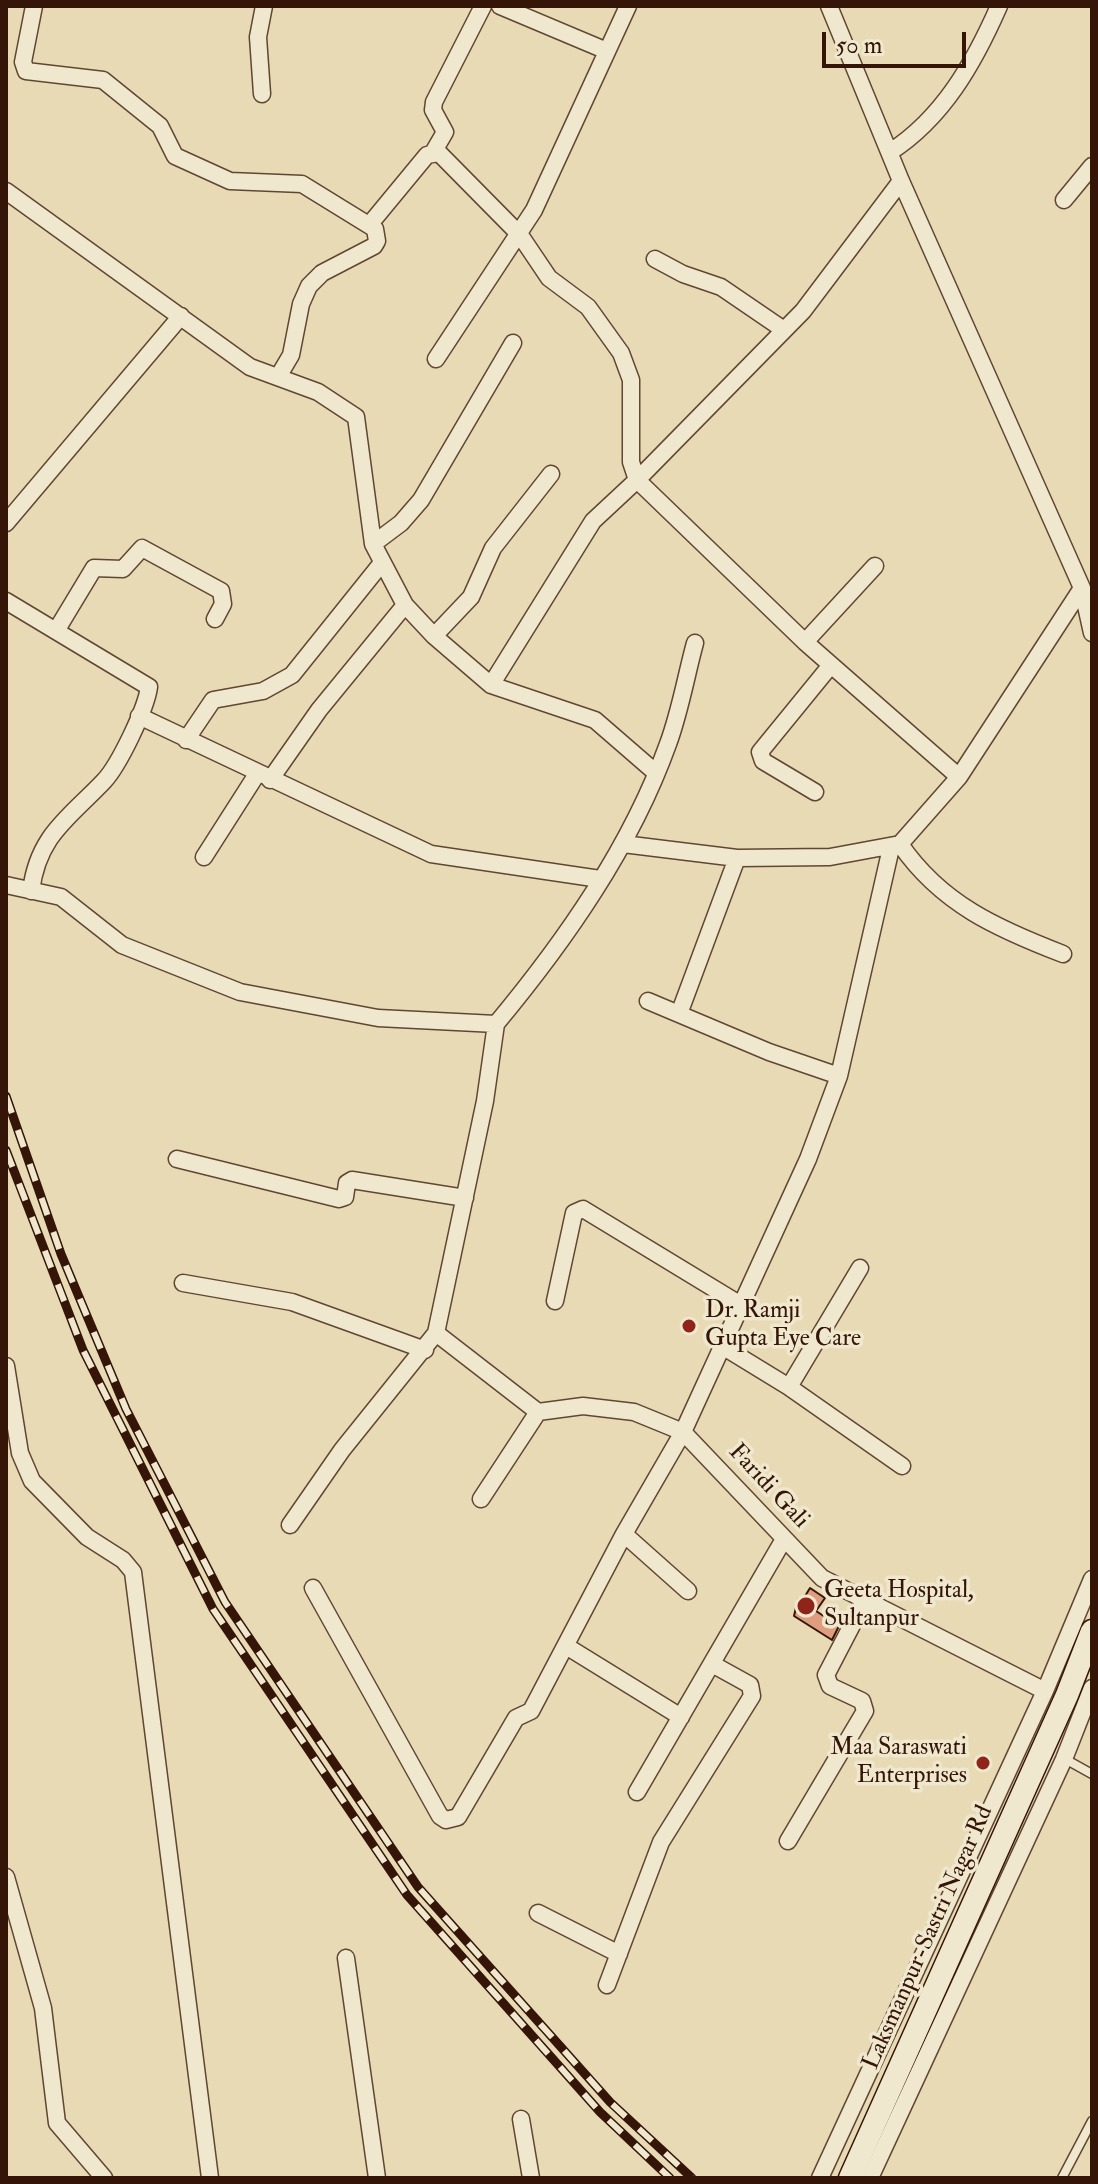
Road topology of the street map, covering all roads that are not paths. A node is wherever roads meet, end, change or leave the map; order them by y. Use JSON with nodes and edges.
{"nodes":[{"id":1,"x":34,"y":6,"type":"edge"},
{"id":2,"x":264,"y":6,"type":"edge"},
{"id":3,"x":483,"y":6,"type":"edge"},
{"id":4,"x":500,"y":6,"type":"edge"},
{"id":5,"x":628,"y":6,"type":"edge"},
{"id":6,"x":829,"y":6,"type":"edge"},
{"id":7,"x":999,"y":6,"type":"edge"},
{"id":8,"x":607,"y":51,"type":"junction"},
{"id":9,"x":262,"y":94,"type":"dead end"},
{"id":10,"x":434,"y":151,"type":"junction"},
{"id":11,"x":890,"y":152,"type":"junction"},
{"id":12,"x":1092,"y":166,"type":"edge"},
{"id":13,"x":901,"y":181,"type":"junction"},
{"id":14,"x":6,"y":191,"type":"edge"},
{"id":15,"x":1064,"y":200,"type":"dead end"},
{"id":16,"x":370,"y":224,"type":"junction"},
{"id":17,"x":520,"y":235,"type":"junction"},
{"id":18,"x":655,"y":259,"type":"dead end"},
{"id":19,"x":181,"y":316,"type":"junction"},
{"id":20,"x":784,"y":330,"type":"junction"},
{"id":21,"x":513,"y":343,"type":"dead end"},
{"id":22,"x":436,"y":359,"type":"dead end"},
{"id":23,"x":278,"y":377,"type":"junction"},
{"id":24,"x":551,"y":474,"type":"dead end"},
{"id":25,"x":637,"y":480,"type":"junction"},
{"id":26,"x":6,"y":523,"type":"edge"},
{"id":27,"x":373,"y":544,"type":"junction"},
{"id":28,"x":381,"y":564,"type":"junction"},
{"id":29,"x":875,"y":566,"type":"dead end"},
{"id":30,"x":1082,"y":588,"type":"junction"},
{"id":31,"x":6,"y":601,"type":"edge"},
{"id":32,"x":405,"y":605,"type":"junction"},
{"id":33,"x":215,"y":619,"type":"dead end"},
{"id":34,"x":56,"y":631,"type":"junction"},
{"id":35,"x":1092,"y":633,"type":"edge"},
{"id":36,"x":434,"y":636,"type":"junction"},
{"id":37,"x":805,"y":642,"type":"junction"},
{"id":38,"x":695,"y":643,"type":"dead end"},
{"id":39,"x":831,"y":665,"type":"junction"},
{"id":40,"x":491,"y":685,"type":"junction"},
{"id":41,"x":139,"y":716,"type":"junction"},
{"id":42,"x":186,"y":740,"type":"junction"},
{"id":43,"x":655,"y":772,"type":"junction"},
{"id":44,"x":264,"y":777,"type":"junction"},
{"id":45,"x":959,"y":777,"type":"junction"},
{"id":46,"x":815,"y":792,"type":"dead end"},
{"id":47,"x":623,"y":844,"type":"junction"},
{"id":48,"x":896,"y":846,"type":"junction"},
{"id":49,"x":204,"y":857,"type":"dead end"},
{"id":50,"x":737,"y":858,"type":"junction"},
{"id":51,"x":600,"y":879,"type":"junction"},
{"id":52,"x":6,"y":885,"type":"edge"},
{"id":53,"x":31,"y":891,"type":"junction"},
{"id":54,"x":1063,"y":954,"type":"dead end"},
{"id":55,"x":648,"y":1001,"type":"dead end"},
{"id":56,"x":679,"y":1014,"type":"junction"},
{"id":57,"x":496,"y":1024,"type":"junction"},
{"id":58,"x":839,"y":1076,"type":"junction"},
{"id":59,"x":177,"y":1159,"type":"dead end"},
{"id":60,"x":465,"y":1198,"type":"junction"},
{"id":61,"x":860,"y":1268,"type":"dead end"},
{"id":62,"x":183,"y":1283,"type":"dead end"},
{"id":63,"x":555,"y":1301,"type":"dead end"},
{"id":64,"x":741,"y":1305,"type":"junction"},
{"id":65,"x":436,"y":1333,"type":"junction"},
{"id":66,"x":722,"y":1346,"type":"junction"},
{"id":67,"x":425,"y":1350,"type":"junction"},
{"id":68,"x":6,"y":1366,"type":"edge"},
{"id":69,"x":789,"y":1387,"type":"junction"},
{"id":70,"x":538,"y":1412,"type":"junction"},
{"id":71,"x":683,"y":1432,"type":"junction"},
{"id":72,"x":902,"y":1466,"type":"dead end"},
{"id":73,"x":481,"y":1499,"type":"dead end"},
{"id":74,"x":290,"y":1525,"type":"dead end"},
{"id":75,"x":624,"y":1534,"type":"junction"},
{"id":76,"x":784,"y":1539,"type":"junction"},
{"id":77,"x":1092,"y":1579,"type":"edge"},
{"id":78,"x":313,"y":1588,"type":"dead end"},
{"id":79,"x":688,"y":1591,"type":"dead end"},
{"id":80,"x":865,"y":1600,"type":"junction"},
{"id":81,"x":1092,"y":1631,"type":"edge"},
{"id":82,"x":566,"y":1646,"type":"junction"},
{"id":83,"x":712,"y":1664,"type":"junction"},
{"id":84,"x":1092,"y":1688,"type":"edge"},
{"id":85,"x":1045,"y":1691,"type":"junction"},
{"id":86,"x":681,"y":1717,"type":"junction"},
{"id":87,"x":1064,"y":1759,"type":"junction"},
{"id":88,"x":1092,"y":1774,"type":"edge"},
{"id":89,"x":637,"y":1792,"type":"dead end"},
{"id":90,"x":788,"y":1841,"type":"dead end"},
{"id":91,"x":6,"y":1877,"type":"edge"},
{"id":92,"x":538,"y":1913,"type":"dead end"},
{"id":93,"x":619,"y":1954,"type":"junction"},
{"id":94,"x":346,"y":1958,"type":"dead end"},
{"id":95,"x":607,"y":1985,"type":"dead end"},
{"id":96,"x":521,"y":2119,"type":"dead end"},
{"id":97,"x":1092,"y":2121,"type":"edge"},
{"id":98,"x":104,"y":2178,"type":"edge"},
{"id":99,"x":210,"y":2178,"type":"edge"},
{"id":100,"x":377,"y":2178,"type":"edge"},
{"id":101,"x":531,"y":2178,"type":"edge"},
{"id":102,"x":820,"y":2178,"type":"edge"},
{"id":103,"x":850,"y":2178,"type":"edge"},
{"id":104,"x":870,"y":2178,"type":"edge"},
{"id":105,"x":1062,"y":2178,"type":"edge"}],
"edges":[{"from":1,"to":16,"type":"street"},
{"from":2,"to":9,"type":"street"},
{"from":3,"to":10,"type":"street"},
{"from":4,"to":8,"type":"street"},
{"from":5,"to":8,"type":"street"},
{"from":6,"to":11,"type":"street"},
{"from":7,"to":11,"type":"street"},
{"from":8,"to":17,"type":"street"},
{"from":10,"to":16,"type":"street"},
{"from":10,"to":17,"type":"street"},
{"from":11,"to":13,"type":"street"},
{"from":12,"to":15,"type":"street"},
{"from":13,"to":20,"type":"street"},
{"from":13,"to":30,"type":"street"},
{"from":14,"to":19,"type":"street"},
{"from":16,"to":23,"type":"street"},
{"from":17,"to":22,"type":"street"},
{"from":17,"to":25,"type":"street"},
{"from":18,"to":20,"type":"street"},
{"from":19,"to":23,"type":"street"},
{"from":19,"to":26,"type":"street"},
{"from":20,"to":25,"type":"street"},
{"from":21,"to":27,"type":"street"},
{"from":23,"to":27,"type":"street"},
{"from":24,"to":36,"type":"street"},
{"from":25,"to":37,"type":"street"},
{"from":25,"to":40,"type":"street"},
{"from":27,"to":28,"type":"street"},
{"from":28,"to":32,"type":"street"},
{"from":28,"to":42,"type":"street"},
{"from":29,"to":37,"type":"street"},
{"from":30,"to":35,"type":"street"},
{"from":30,"to":45,"type":"street"},
{"from":31,"to":34,"type":"street"},
{"from":32,"to":36,"type":"street"},
{"from":32,"to":44,"type":"street"},
{"from":33,"to":34,"type":"street"},
{"from":34,"to":41,"type":"street"},
{"from":36,"to":40,"type":"street"},
{"from":37,"to":39,"type":"street"},
{"from":38,"to":43,"type":"street"},
{"from":39,"to":45,"type":"street"},
{"from":39,"to":46,"type":"street"},
{"from":40,"to":43,"type":"street"},
{"from":41,"to":42,"type":"street"},
{"from":41,"to":53,"type":"street"},
{"from":42,"to":44,"type":"street"},
{"from":43,"to":47,"type":"street"},
{"from":44,"to":49,"type":"street"},
{"from":44,"to":51,"type":"street"},
{"from":45,"to":48,"type":"street"},
{"from":47,"to":50,"type":"street"},
{"from":47,"to":51,"type":"street"},
{"from":48,"to":50,"type":"street"},
{"from":48,"to":54,"type":"street"},
{"from":48,"to":58,"type":"street"},
{"from":50,"to":56,"type":"street"},
{"from":51,"to":57,"type":"street"},
{"from":52,"to":53,"type":"street"},
{"from":53,"to":57,"type":"street"},
{"from":55,"to":56,"type":"street"},
{"from":56,"to":58,"type":"street"},
{"from":57,"to":60,"type":"street"},
{"from":58,"to":64,"type":"street"},
{"from":59,"to":60,"type":"street"},
{"from":60,"to":65,"type":"street"},
{"from":61,"to":69,"type":"street"},
{"from":62,"to":67,"type":"street"},
{"from":63,"to":64,"type":"street"},
{"from":64,"to":66,"type":"street"},
{"from":65,"to":67,"type":"street"},
{"from":65,"to":70,"type":"street"},
{"from":66,"to":69,"type":"street"},
{"from":66,"to":71,"type":"street"},
{"from":67,"to":74,"type":"street"},
{"from":68,"to":99,"type":"street"},
{"from":69,"to":72,"type":"street"},
{"from":70,"to":71,"type":"street","name":"Faridi Gali"},
{"from":70,"to":73,"type":"street"},
{"from":71,"to":75,"type":"street"},
{"from":71,"to":76,"type":"street","name":"Faridi Gali"},
{"from":75,"to":79,"type":"street"},
{"from":75,"to":82,"type":"street"},
{"from":76,"to":80,"type":"street","name":"Faridi Gali"},
{"from":76,"to":83,"type":"street"},
{"from":77,"to":85,"type":"street"},
{"from":78,"to":82,"type":"street"},
{"from":80,"to":85,"type":"street","name":"Faridi Gali"},
{"from":80,"to":90,"type":"street"},
{"from":81,"to":103,"type":"street","name":"Laksmanpur-Sastri Nagar Rd"},
{"from":82,"to":86,"type":"street"},
{"from":83,"to":86,"type":"street"},
{"from":83,"to":93,"type":"street"},
{"from":84,"to":87,"type":"street"},
{"from":85,"to":102,"type":"street"},
{"from":86,"to":89,"type":"street"},
{"from":87,"to":88,"type":"lane"},
{"from":87,"to":104,"type":"street"},
{"from":91,"to":98,"type":"street"},
{"from":92,"to":93,"type":"street"},
{"from":93,"to":95,"type":"street"},
{"from":94,"to":100,"type":"street"},
{"from":96,"to":101,"type":"street"},
{"from":97,"to":105,"type":"lane"}]}
